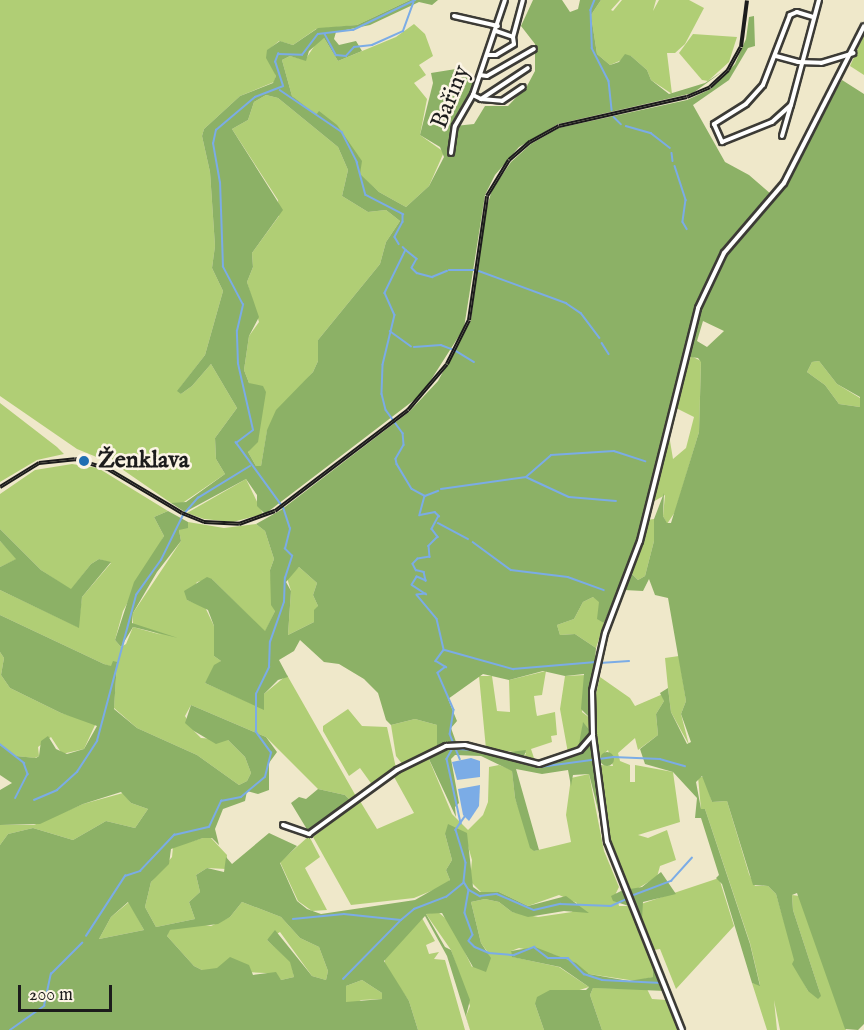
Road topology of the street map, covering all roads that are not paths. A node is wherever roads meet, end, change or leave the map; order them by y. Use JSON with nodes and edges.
{"nodes":[{"id":1,"x":506,"y":0,"type":"edge"},
{"id":2,"x":523,"y":0,"type":"edge"},
{"id":3,"x":819,"y":0,"type":"edge"},
{"id":4,"x":454,"y":16,"type":"dead end"},
{"id":5,"x":813,"y":17,"type":"junction"},
{"id":6,"x":864,"y":26,"type":"edge"},
{"id":7,"x":497,"y":29,"type":"junction"},
{"id":8,"x":513,"y":37,"type":"junction"},
{"id":9,"x":534,"y":49,"type":"dead end"},
{"id":10,"x":854,"y":52,"type":"junction"},
{"id":11,"x":488,"y":55,"type":"junction"},
{"id":12,"x":776,"y":56,"type":"junction"},
{"id":13,"x":801,"y":62,"type":"junction"},
{"id":14,"x":528,"y":68,"type":"dead end"},
{"id":15,"x":480,"y":75,"type":"junction"},
{"id":16,"x":523,"y":87,"type":"dead end"},
{"id":17,"x":473,"y":95,"type":"junction"},
{"id":18,"x":481,"y":99,"type":"junction"},
{"id":19,"x":791,"y":105,"type":"junction"},
{"id":20,"x":779,"y":117,"type":"junction"},
{"id":21,"x":787,"y":120,"type":"junction"},
{"id":22,"x":782,"y":136,"type":"dead end"},
{"id":23,"x":451,"y":153,"type":"dead end"},
{"id":24,"x":593,"y":735,"type":"junction"},
{"id":25,"x":283,"y":825,"type":"dead end"},
{"id":26,"x":682,"y":1030,"type":"edge"}],
"edges":[{"from":1,"to":7,"type":"street","name":"Bařiny"},
{"from":2,"to":8,"type":"street"},
{"from":3,"to":5,"type":"street"},
{"from":4,"to":7,"type":"street"},
{"from":5,"to":12,"type":"street"},
{"from":5,"to":13,"type":"street"},
{"from":6,"to":10,"type":"street"},
{"from":7,"to":8,"type":"street"},
{"from":7,"to":11,"type":"street","name":"Bařiny"},
{"from":8,"to":11,"type":"street","name":"Bařiny"},
{"from":9,"to":15,"type":"street"},
{"from":10,"to":13,"type":"street"},
{"from":10,"to":24,"type":"street"},
{"from":11,"to":15,"type":"street","name":"Bařiny"},
{"from":12,"to":13,"type":"street"},
{"from":12,"to":20,"type":"street"},
{"from":13,"to":19,"type":"street"},
{"from":14,"to":18,"type":"street"},
{"from":15,"to":17,"type":"street","name":"Bařiny"},
{"from":16,"to":18,"type":"street"},
{"from":17,"to":18,"type":"street"},
{"from":17,"to":23,"type":"street","name":"Bařiny"},
{"from":19,"to":20,"type":"street"},
{"from":19,"to":21,"type":"street"},
{"from":20,"to":21,"type":"street"},
{"from":21,"to":22,"type":"street"},
{"from":24,"to":25,"type":"street"},
{"from":24,"to":26,"type":"street"}]}
